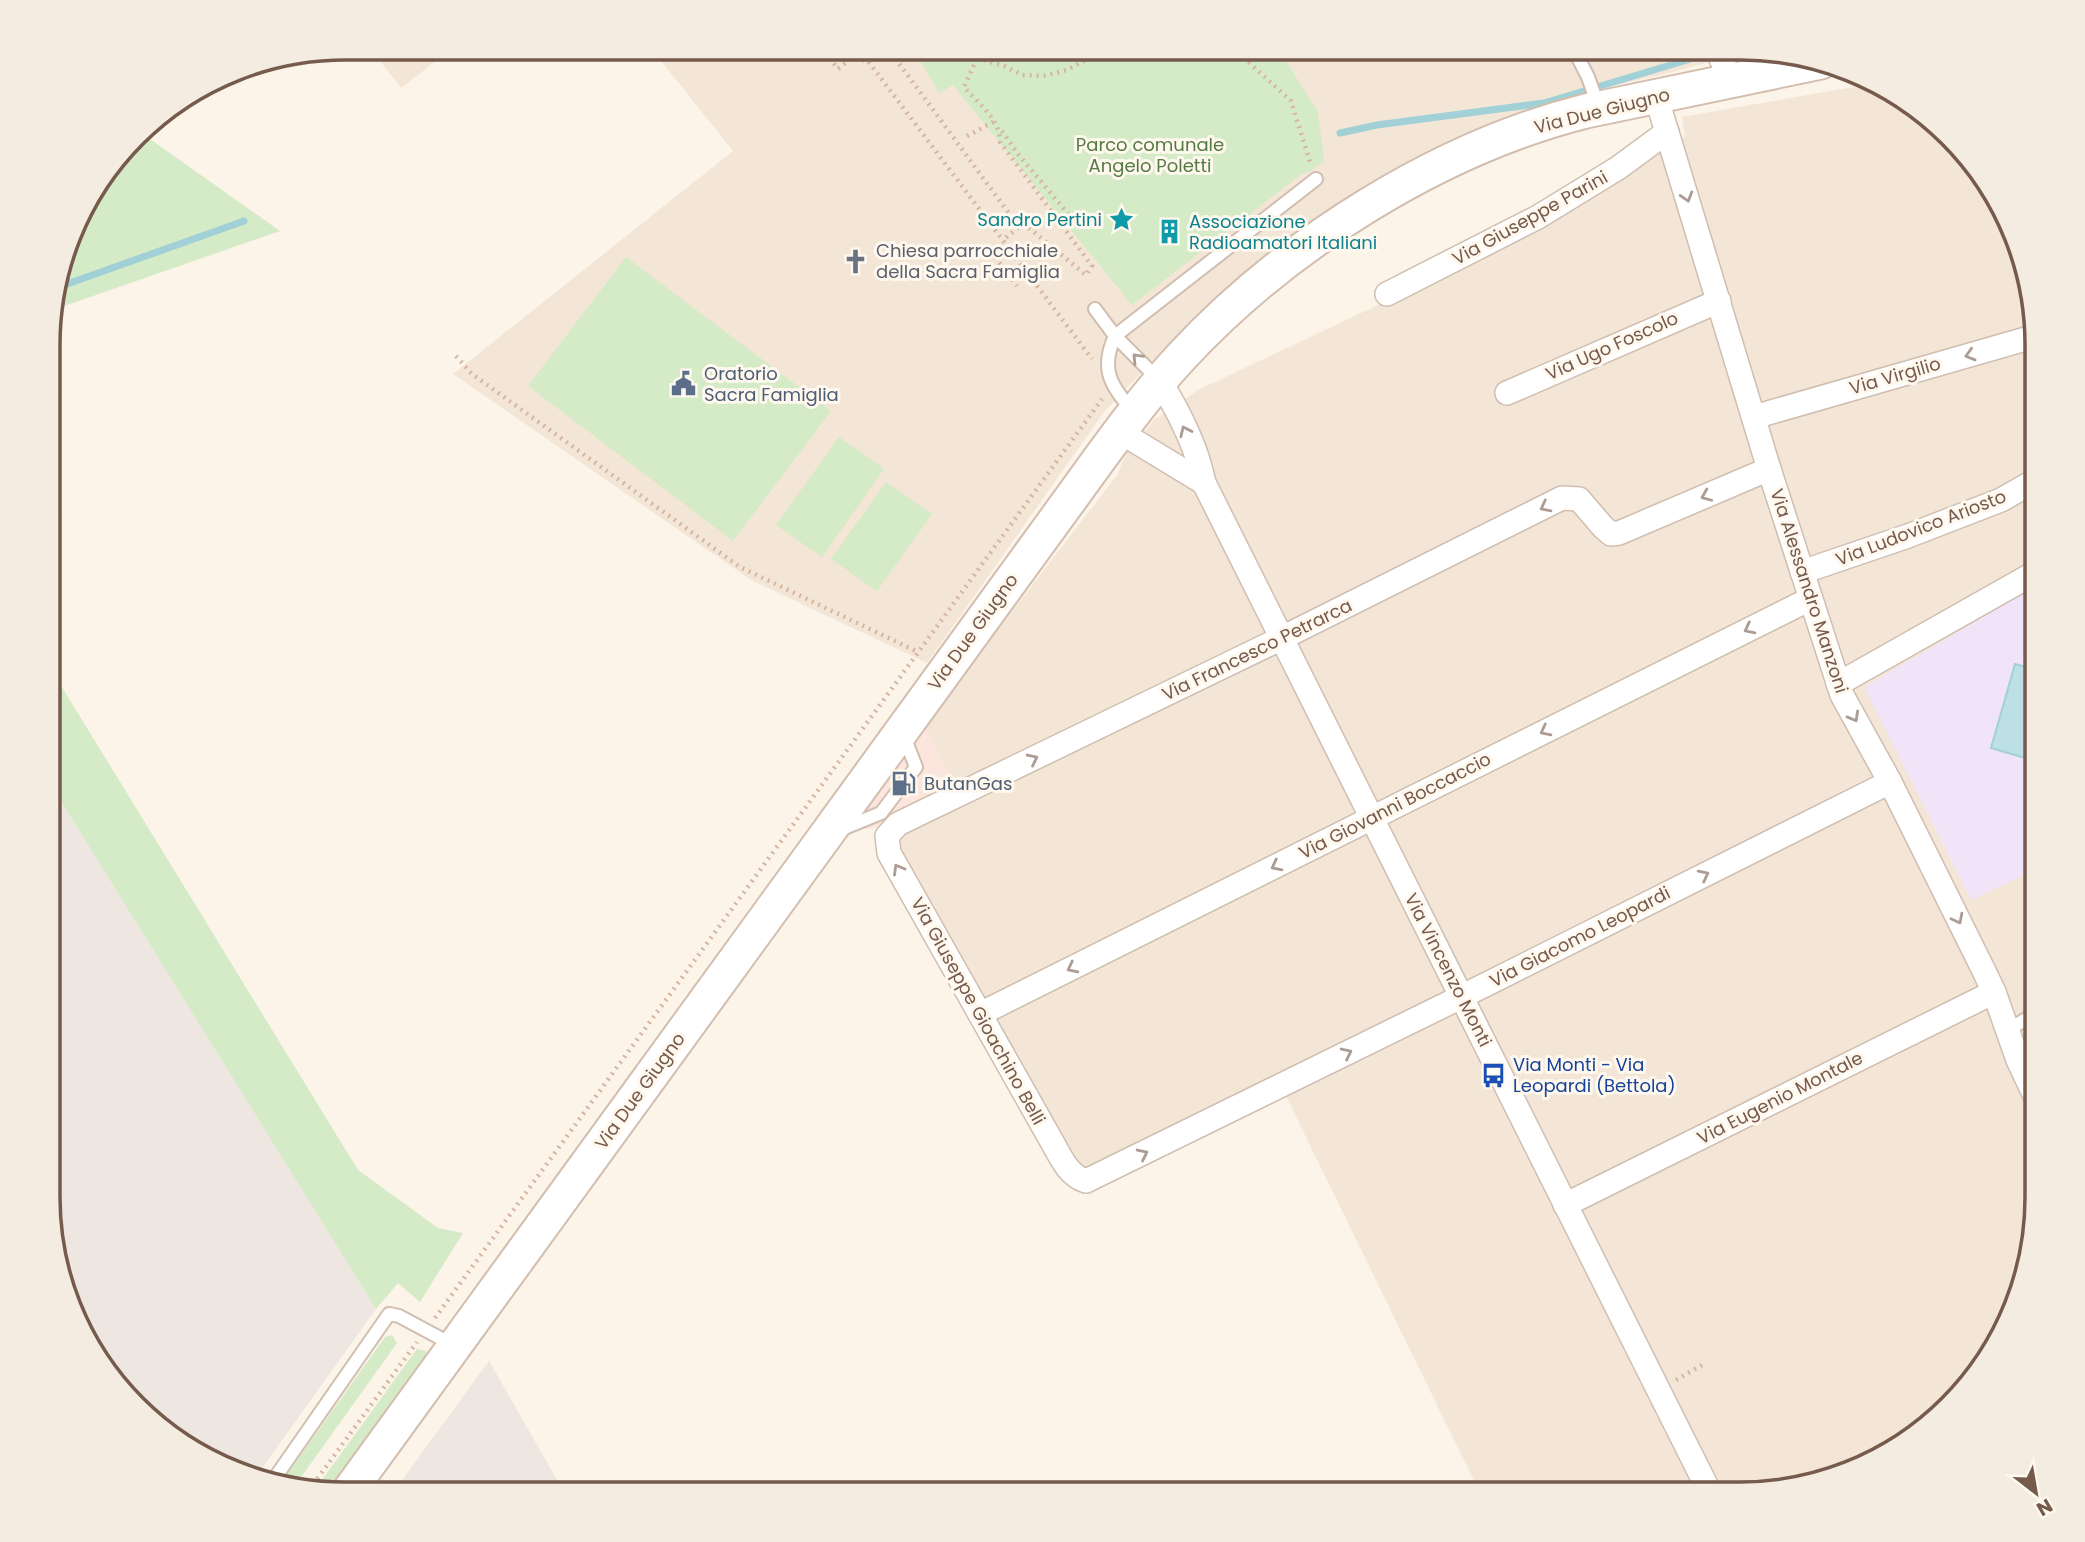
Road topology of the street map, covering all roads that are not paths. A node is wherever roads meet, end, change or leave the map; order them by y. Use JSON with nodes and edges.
{"nodes":[{"id":1,"x":1579,"y":60,"type":"edge"},
{"id":2,"x":1722,"y":60,"type":"edge"},
{"id":3,"x":1768,"y":61,"type":"edge"},
{"id":4,"x":1786,"y":63,"type":"edge"},
{"id":5,"x":1801,"y":66,"type":"edge"},
{"id":6,"x":1731,"y":80,"type":"junction"},
{"id":7,"x":1656,"y":96,"type":"junction"},
{"id":8,"x":1597,"y":102,"type":"junction"},
{"id":9,"x":1667,"y":132,"type":"junction"},
{"id":10,"x":1315,"y":179,"type":"road end"},
{"id":11,"x":1387,"y":294,"type":"dead end"},
{"id":12,"x":1718,"y":300,"type":"junction"},
{"id":13,"x":1096,"y":309,"type":"dead end"},
{"id":14,"x":1115,"y":336,"type":"junction"},
{"id":15,"x":2025,"y":339,"type":"edge"},
{"id":16,"x":1160,"y":381,"type":"junction"},
{"id":17,"x":1507,"y":393,"type":"dead end"},
{"id":18,"x":1754,"y":417,"type":"junction"},
{"id":19,"x":1127,"y":422,"type":"junction"},
{"id":20,"x":1769,"y":469,"type":"junction"},
{"id":21,"x":1204,"y":483,"type":"junction"},
{"id":22,"x":2025,"y":486,"type":"edge"},
{"id":23,"x":1802,"y":572,"type":"junction"},
{"id":24,"x":2025,"y":578,"type":"edge"},
{"id":25,"x":1810,"y":599,"type":"junction"},
{"id":26,"x":1282,"y":638,"type":"junction"},
{"id":27,"x":1838,"y":684,"type":"junction"},
{"id":28,"x":1890,"y":782,"type":"junction"},
{"id":29,"x":1372,"y":818,"type":"junction"},
{"id":30,"x":887,"y":836,"type":"joint"},
{"id":31,"x":1994,"y":992,"type":"junction"},
{"id":32,"x":1461,"y":997,"type":"junction"},
{"id":33,"x":980,"y":1014,"type":"junction"},
{"id":34,"x":2025,"y":1020,"type":"edge"},
{"id":35,"x":2007,"y":1031,"type":"junction"},
{"id":36,"x":2025,"y":1075,"type":"edge"},
{"id":37,"x":1081,"y":1180,"type":"joint"},
{"id":38,"x":1566,"y":1205,"type":"junction"},
{"id":39,"x":455,"y":1346,"type":"junction"},
{"id":40,"x":277,"y":1475,"type":"edge"},
{"id":41,"x":357,"y":1482,"type":"edge"},
{"id":42,"x":1704,"y":1482,"type":"edge"}],
"edges":[{"from":1,"to":8,"type":"lane"},
{"from":2,"to":6,"type":"street"},
{"from":3,"to":4,"type":"street"},
{"from":5,"to":6,"type":"main road","name":"Via Due Giugno"},
{"from":6,"to":7,"type":"main road","name":"Via Due Giugno"},
{"from":7,"to":8,"type":"main road","name":"Via Due Giugno"},
{"from":7,"to":9,"type":"street","name":"Via Alessandro Manzoni"},
{"from":8,"to":16,"type":"main road","name":"Via Due Giugno"},
{"from":9,"to":11,"type":"street","name":"Via Giuseppe Parini"},
{"from":9,"to":12,"type":"street","name":"Via Alessandro Manzoni","one_way":true},
{"from":10,"to":14,"type":"lane"},
{"from":12,"to":17,"type":"street","name":"Via Ugo Foscolo"},
{"from":12,"to":18,"type":"street","name":"Via Alessandro Manzoni"},
{"from":13,"to":14,"type":"lane"},
{"from":16,"to":14,"type":"lane","one_way":true},
{"from":14,"to":19,"type":"lane"},
{"from":15,"to":18,"type":"street","name":"Via Virgilio","one_way":true},
{"from":16,"to":19,"type":"main road","name":"Via Due Giugno"},
{"from":21,"to":16,"type":"street","name":"Via Vincenzo Monti","one_way":true},
{"from":18,"to":20,"type":"street","name":"Via Alessandro Manzoni"},
{"from":19,"to":21,"type":"street"},
{"from":19,"to":39,"type":"main road","name":"Via Due Giugno"},
{"from":20,"to":23,"type":"street","name":"Via Alessandro Manzoni"},
{"from":20,"to":26,"type":"street","name":"Via Francesco Petrarca","one_way":true},
{"from":21,"to":26,"type":"street","name":"Via Vincenzo Monti"},
{"from":22,"to":23,"type":"street","name":"Via Ludovico Ariosto"},
{"from":23,"to":25,"type":"street","name":"Via Alessandro Manzoni"},
{"from":24,"to":27,"type":"street"},
{"from":25,"to":27,"type":"street","name":"Via Alessandro Manzoni"},
{"from":25,"to":29,"type":"street","name":"Via Giovanni Boccaccio","one_way":true},
{"from":26,"to":29,"type":"street","name":"Via Vincenzo Monti"},
{"from":30,"to":26,"type":"street","name":"Via Francesco Petrarca","one_way":true},
{"from":27,"to":28,"type":"street","name":"Via Alessandro Manzoni","one_way":true},
{"from":28,"to":31,"type":"street","name":"Via Alessandro Manzoni","one_way":true},
{"from":32,"to":28,"type":"street","name":"Via Giacomo Leopardi","one_way":true},
{"from":29,"to":32,"type":"street","name":"Via Vincenzo Monti"},
{"from":29,"to":33,"type":"street","name":"Via Giovanni Boccaccio","one_way":true},
{"from":33,"to":30,"type":"street","name":"Via Giuseppe Gioachino Belli","one_way":true},
{"from":31,"to":35,"type":"street","name":"Via Alessandro Manzoni"},
{"from":31,"to":38,"type":"street","name":"Via Eugenio Montale"},
{"from":37,"to":32,"type":"street","name":"Via Giacomo Leopardi","one_way":true},
{"from":32,"to":38,"type":"street","name":"Via Vincenzo Monti"},
{"from":33,"to":37,"type":"street","name":"Via Giuseppe Gioachino Belli"},
{"from":34,"to":35,"type":"lane"},
{"from":35,"to":36,"type":"street","name":"Via Alessandro Manzoni"},
{"from":38,"to":42,"type":"street","name":"Via Vincenzo Monti"},
{"from":39,"to":40,"type":"lane"},
{"from":39,"to":41,"type":"main road","name":"Via Due Giugno"}]}
